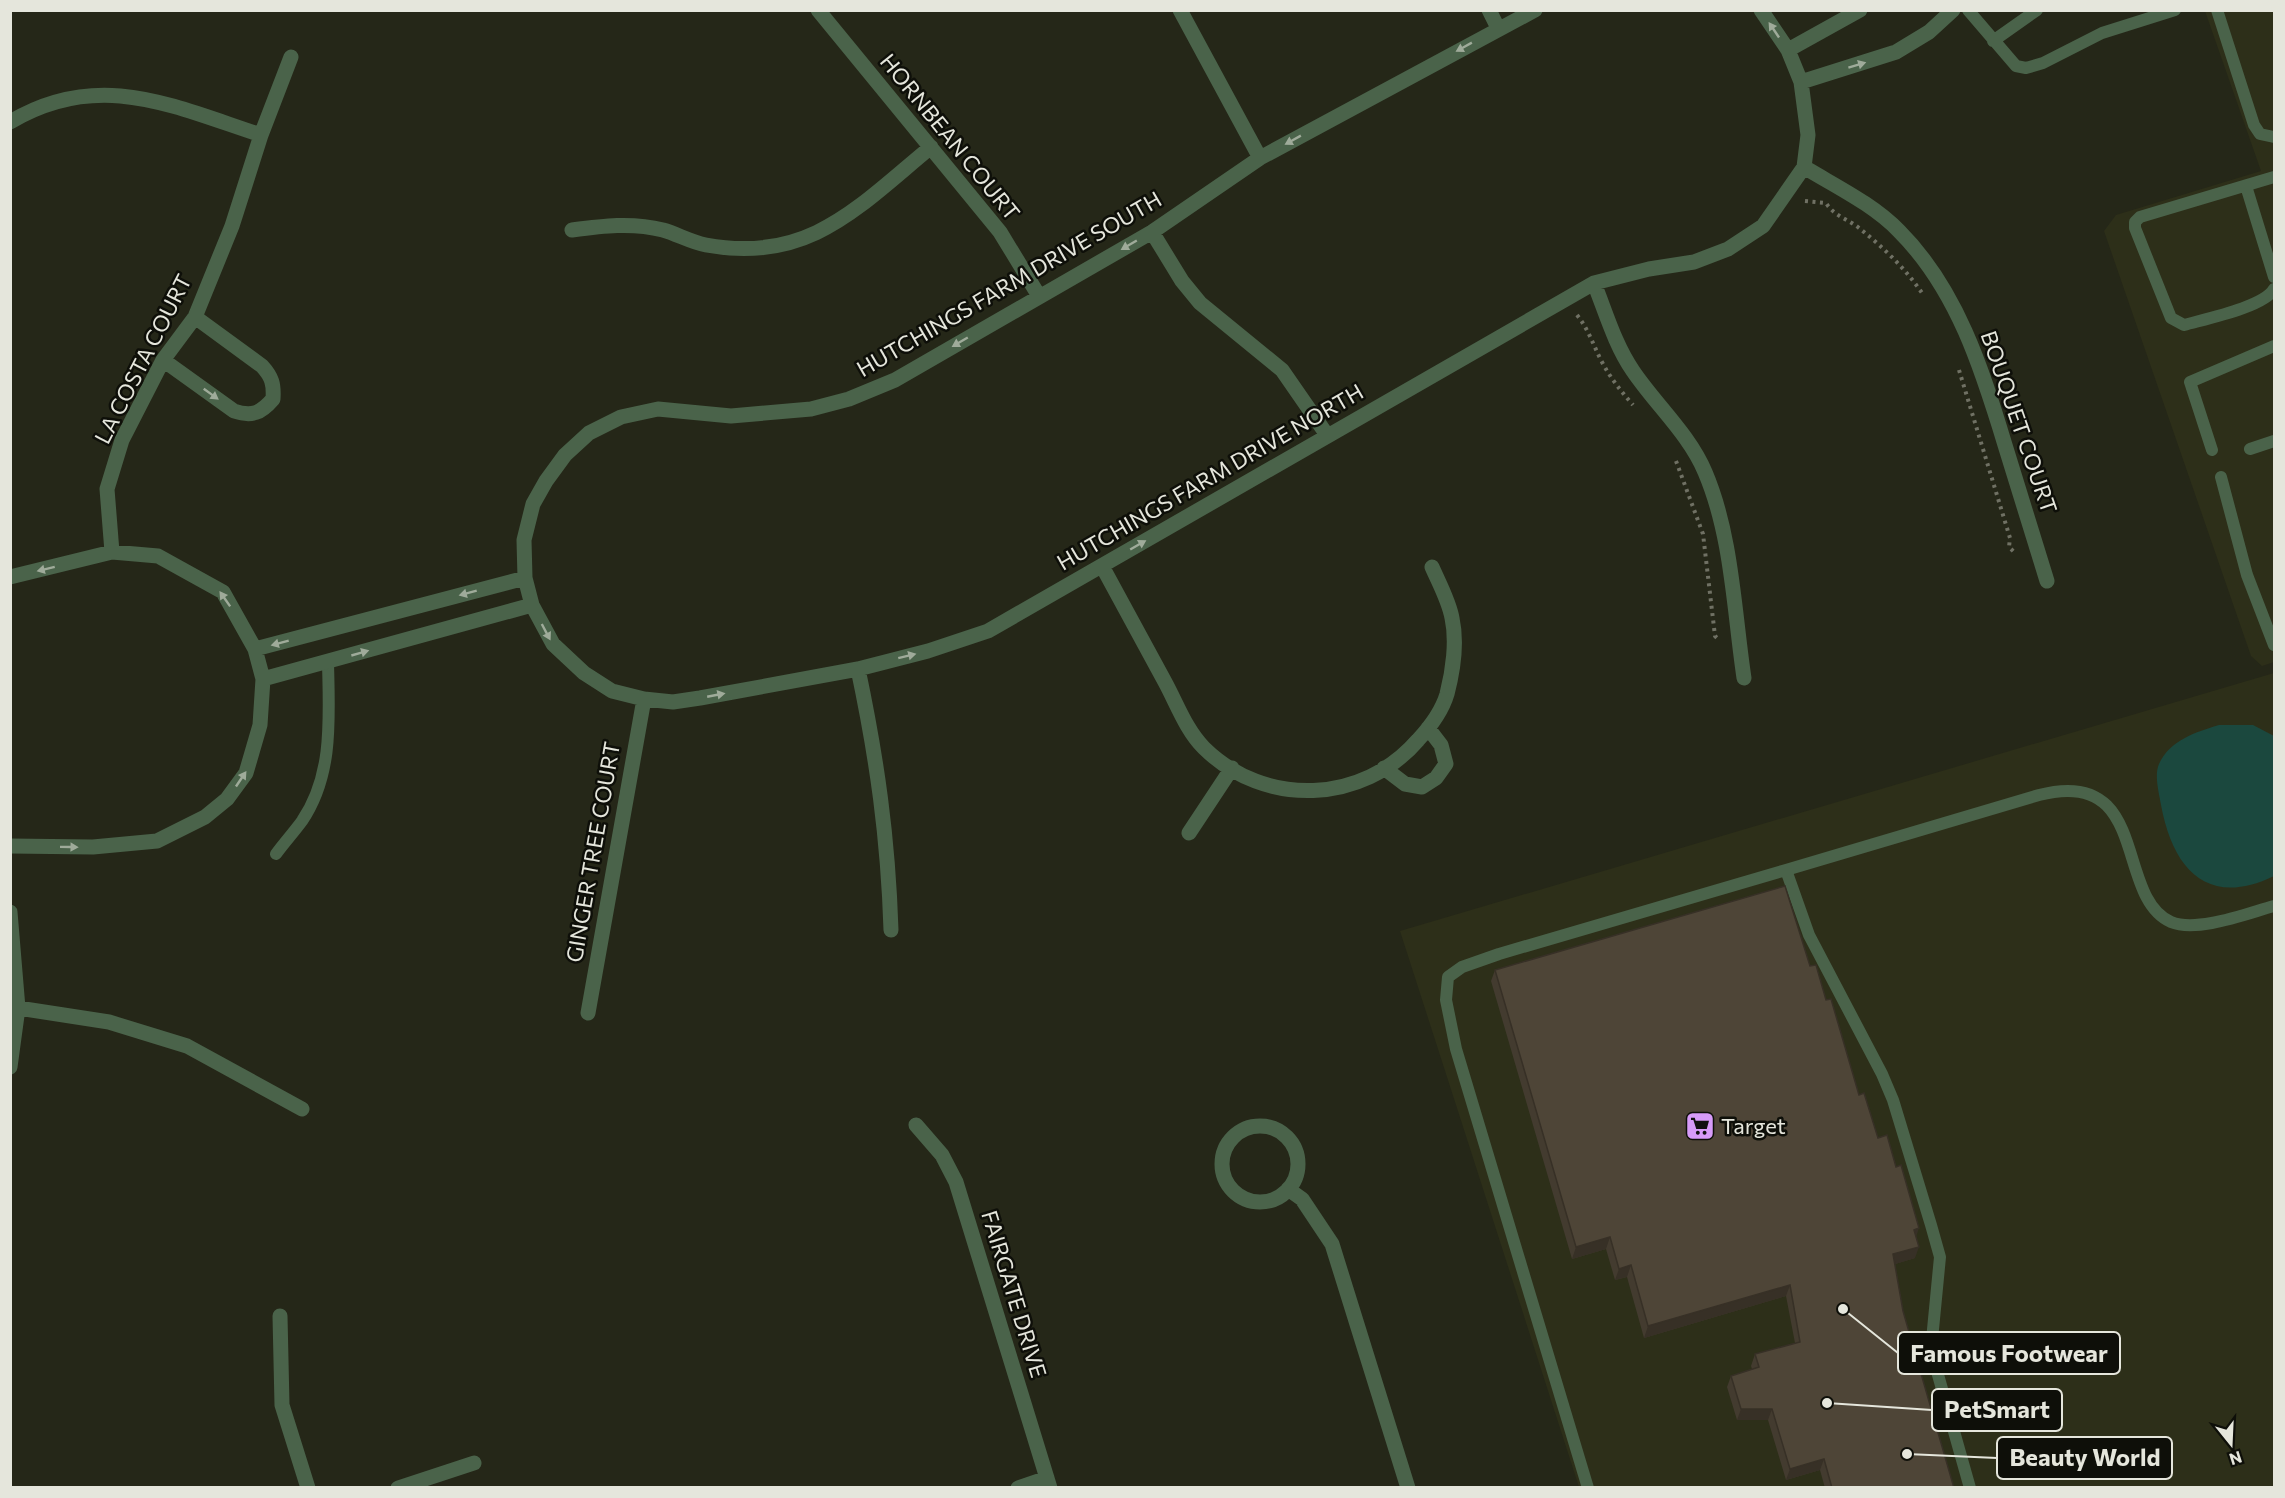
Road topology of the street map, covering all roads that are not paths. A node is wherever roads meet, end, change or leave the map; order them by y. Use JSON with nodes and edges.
{"nodes":[{"id":1,"x":818,"y":10,"type":"edge"},
{"id":2,"x":1180,"y":10,"type":"edge"},
{"id":3,"x":1489,"y":10,"type":"edge"},
{"id":4,"x":1535,"y":10,"type":"edge"},
{"id":5,"x":1761,"y":10,"type":"edge"},
{"id":6,"x":1860,"y":10,"type":"edge"},
{"id":7,"x":1953,"y":10,"type":"edge"},
{"id":8,"x":1968,"y":10,"type":"edge"},
{"id":9,"x":2037,"y":10,"type":"edge"},
{"id":10,"x":2175,"y":10,"type":"edge"},
{"id":11,"x":2217,"y":10,"type":"edge"},
{"id":12,"x":1498,"y":28,"type":"junction"},
{"id":13,"x":1993,"y":41,"type":"junction"},
{"id":14,"x":1788,"y":50,"type":"junction"},
{"id":15,"x":291,"y":57,"type":"dead end"},
{"id":16,"x":1801,"y":82,"type":"junction"},
{"id":17,"x":10,"y":122,"type":"edge"},
{"id":18,"x":261,"y":135,"type":"junction"},
{"id":19,"x":2274,"y":137,"type":"edge"},
{"id":20,"x":931,"y":147,"type":"junction"},
{"id":21,"x":1260,"y":158,"type":"junction"},
{"id":22,"x":1804,"y":167,"type":"junction"},
{"id":23,"x":2274,"y":177,"type":"edge"},
{"id":24,"x":2246,"y":186,"type":"junction"},
{"id":25,"x":572,"y":230,"type":"dead end"},
{"id":26,"x":1152,"y":232,"type":"junction"},
{"id":27,"x":2274,"y":277,"type":"edge"},
{"id":28,"x":1594,"y":283,"type":"junction"},
{"id":29,"x":2274,"y":289,"type":"edge"},
{"id":30,"x":1039,"y":296,"type":"junction"},
{"id":31,"x":195,"y":317,"type":"junction"},
{"id":32,"x":2274,"y":346,"type":"edge"},
{"id":33,"x":163,"y":360,"type":"junction"},
{"id":34,"x":1327,"y":435,"type":"junction"},
{"id":35,"x":2274,"y":441,"type":"edge"},
{"id":36,"x":2250,"y":449,"type":"dead end"},
{"id":37,"x":2212,"y":450,"type":"dead end"},
{"id":38,"x":2221,"y":477,"type":"dead end"},
{"id":39,"x":112,"y":552,"type":"junction"},
{"id":40,"x":1102,"y":566,"type":"junction"},
{"id":41,"x":1432,"y":567,"type":"dead end"},
{"id":42,"x":10,"y":577,"type":"edge"},
{"id":43,"x":525,"y":578,"type":"junction"},
{"id":44,"x":2047,"y":580,"type":"dead end"},
{"id":45,"x":532,"y":605,"type":"junction"},
{"id":46,"x":2274,"y":645,"type":"edge"},
{"id":47,"x":255,"y":649,"type":"junction"},
{"id":48,"x":328,"y":662,"type":"junction"},
{"id":49,"x":858,"y":669,"type":"junction"},
{"id":50,"x":1744,"y":678,"type":"dead end"},
{"id":51,"x":263,"y":680,"type":"junction"},
{"id":52,"x":644,"y":699,"type":"junction"},
{"id":53,"x":1428,"y":728,"type":"junction"},
{"id":54,"x":1232,"y":768,"type":"junction"},
{"id":55,"x":1384,"y":768,"type":"junction"},
{"id":56,"x":1189,"y":833,"type":"dead end"},
{"id":57,"x":10,"y":846,"type":"edge"},
{"id":58,"x":276,"y":854,"type":"dead end"},
{"id":59,"x":1786,"y":870,"type":"junction"},
{"id":60,"x":2274,"y":906,"type":"edge"},
{"id":61,"x":10,"y":912,"type":"edge"},
{"id":62,"x":891,"y":930,"type":"dead end"},
{"id":63,"x":18,"y":1008,"type":"junction"},
{"id":64,"x":588,"y":1013,"type":"dead end"},
{"id":65,"x":10,"y":1067,"type":"edge"},
{"id":66,"x":302,"y":1109,"type":"dead end"},
{"id":67,"x":916,"y":1125,"type":"dead end"},
{"id":68,"x":1288,"y":1189,"type":"junction"},
{"id":69,"x":280,"y":1316,"type":"dead end"},
{"id":70,"x":474,"y":1463,"type":"dead end"},
{"id":71,"x":1049,"y":1483,"type":"edge"},
{"id":72,"x":308,"y":1488,"type":"edge"},
{"id":73,"x":398,"y":1488,"type":"edge"},
{"id":74,"x":1018,"y":1488,"type":"edge"},
{"id":75,"x":1408,"y":1488,"type":"edge"},
{"id":76,"x":1588,"y":1488,"type":"edge"},
{"id":77,"x":1970,"y":1488,"type":"edge"}],
"edges":[{"from":1,"to":20,"type":"street","name":"HORNBEAN COURT"},
{"from":2,"to":21,"type":"street"},
{"from":3,"to":12,"type":"street"},
{"from":4,"to":12,"type":"street","name":"HUTCHINGS FARM DRIVE SOUTH"},
{"from":14,"to":5,"type":"street","one_way":true},
{"from":6,"to":14,"type":"street"},
{"from":16,"to":7,"type":"street","one_way":true},
{"from":8,"to":13,"type":"lane"},
{"from":9,"to":13,"type":"lane"},
{"from":10,"to":13,"type":"lane"},
{"from":11,"to":19,"type":"lane"},
{"from":12,"to":21,"type":"street","name":"HUTCHINGS FARM DRIVE SOUTH","one_way":true},
{"from":14,"to":16,"type":"street","name":"HUTCHINGS FARM DRIVE NORTH"},
{"from":15,"to":18,"type":"street","name":"LA COSTA COURT"},
{"from":16,"to":22,"type":"street","name":"HUTCHINGS FARM DRIVE NORTH"},
{"from":17,"to":18,"type":"street"},
{"from":18,"to":31,"type":"street","name":"LA COSTA COURT"},
{"from":20,"to":25,"type":"street"},
{"from":20,"to":30,"type":"street","name":"HORNBEAN COURT"},
{"from":21,"to":26,"type":"street","name":"HUTCHINGS FARM DRIVE SOUTH"},
{"from":22,"to":28,"type":"street","name":"HUTCHINGS FARM DRIVE NORTH"},
{"from":22,"to":44,"type":"street","name":"BOUQUET COURT"},
{"from":23,"to":24,"type":"lane"},
{"from":24,"to":27,"type":"lane"},
{"from":24,"to":29,"type":"lane"},
{"from":26,"to":30,"type":"street","name":"HUTCHINGS FARM DRIVE SOUTH","one_way":true},
{"from":26,"to":34,"type":"street"},
{"from":28,"to":34,"type":"street","name":"HUTCHINGS FARM DRIVE NORTH"},
{"from":28,"to":50,"type":"street"},
{"from":30,"to":43,"type":"street","name":"HUTCHINGS FARM DRIVE SOUTH","one_way":true},
{"from":31,"to":33,"type":"street","name":"LA COSTA COURT"},
{"from":33,"to":31,"type":"street","one_way":true},
{"from":32,"to":37,"type":"lane"},
{"from":33,"to":39,"type":"street","name":"LA COSTA COURT"},
{"from":40,"to":34,"type":"street","name":"HUTCHINGS FARM DRIVE NORTH","one_way":true},
{"from":35,"to":36,"type":"lane"},
{"from":38,"to":46,"type":"lane"},
{"from":39,"to":42,"type":"street","one_way":true},
{"from":47,"to":39,"type":"street","one_way":true},
{"from":49,"to":40,"type":"street","name":"HUTCHINGS FARM DRIVE NORTH","one_way":true},
{"from":40,"to":54,"type":"street"},
{"from":41,"to":53,"type":"street"},
{"from":43,"to":45,"type":"street","name":"HUTCHINGS FARM DRIVE NORTH"},
{"from":43,"to":47,"type":"street","one_way":true},
{"from":48,"to":45,"type":"street","one_way":true},
{"from":45,"to":52,"type":"street","name":"HUTCHINGS FARM DRIVE NORTH","one_way":true},
{"from":47,"to":51,"type":"street"},
{"from":48,"to":51,"type":"street"},
{"from":48,"to":58,"type":"lane"},
{"from":52,"to":49,"type":"street","name":"HUTCHINGS FARM DRIVE NORTH","one_way":true},
{"from":49,"to":62,"type":"street"},
{"from":57,"to":51,"type":"street","one_way":true},
{"from":52,"to":64,"type":"street","name":"GINGER TREE COURT"},
{"from":53,"to":55,"type":"street"},
{"from":53,"to":55,"type":"street"},
{"from":54,"to":55,"type":"street"},
{"from":54,"to":56,"type":"street"},
{"from":59,"to":60,"type":"lane"},
{"from":59,"to":76,"type":"lane"},
{"from":59,"to":77,"type":"lane"},
{"from":61,"to":63,"type":"street"},
{"from":63,"to":65,"type":"street"},
{"from":63,"to":66,"type":"street"},
{"from":67,"to":71,"type":"street","name":"FAIRGATE DRIVE"},
{"from":68,"to":68,"type":"street"},
{"from":68,"to":75,"type":"street"},
{"from":69,"to":72,"type":"street"},
{"from":70,"to":73,"type":"street"},
{"from":71,"to":74,"type":"street"}]}
